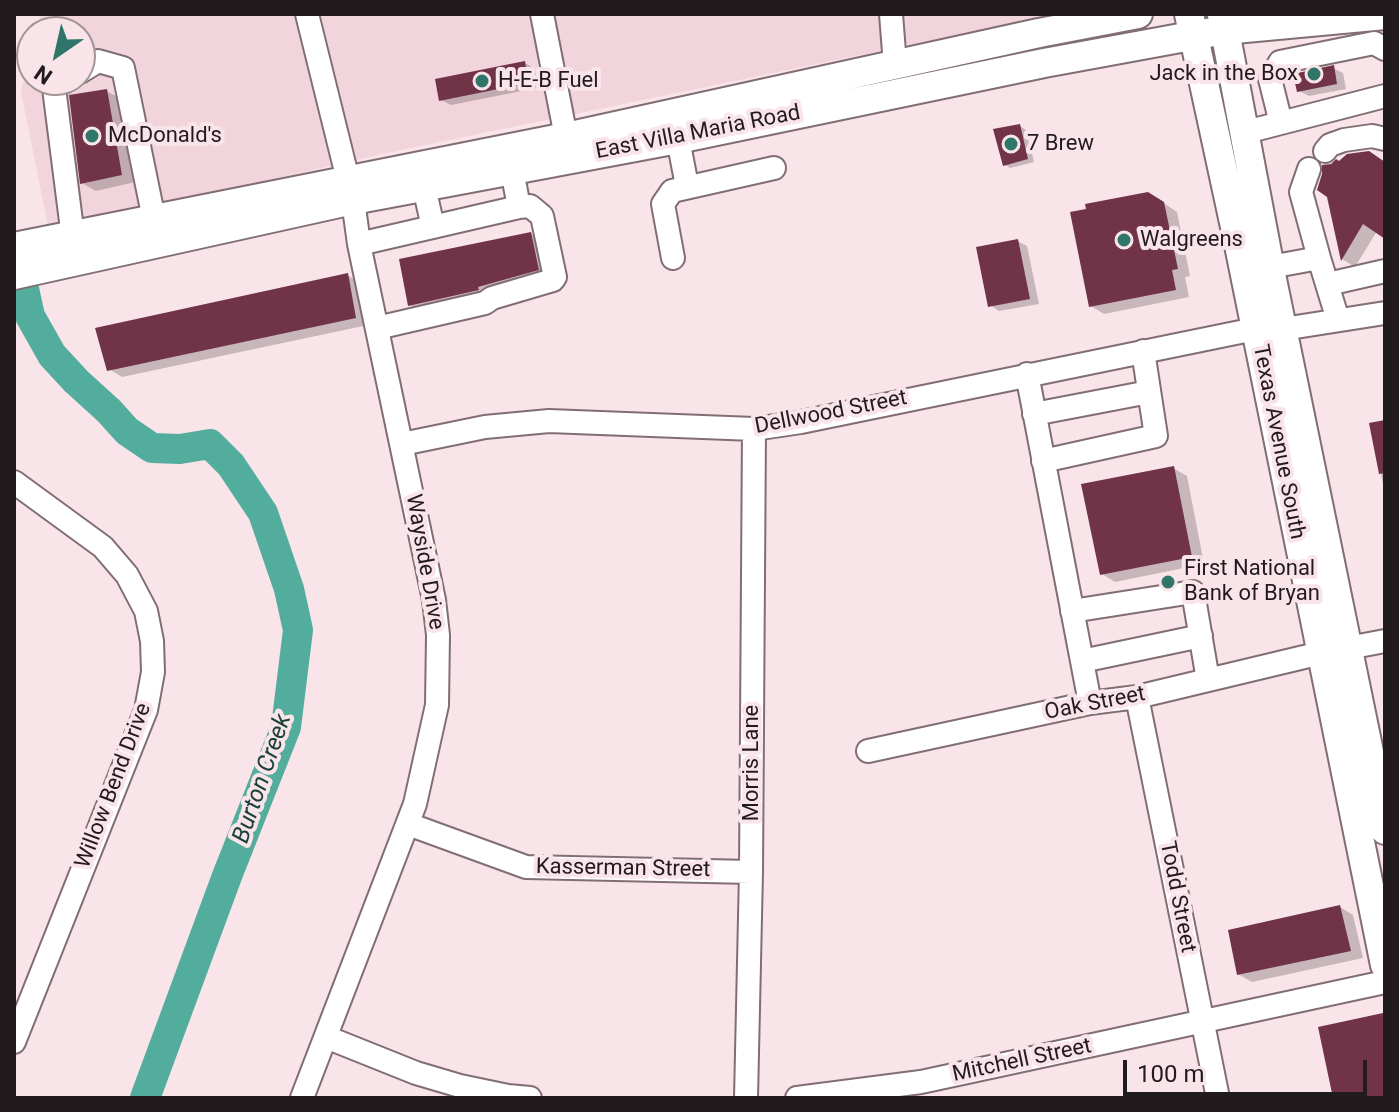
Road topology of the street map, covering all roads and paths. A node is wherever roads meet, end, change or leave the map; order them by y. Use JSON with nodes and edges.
{"nodes":[{"id":1,"x":307,"y":14,"type":"edge"},
{"id":2,"x":542,"y":14,"type":"edge"},
{"id":3,"x":891,"y":14,"type":"edge"},
{"id":4,"x":1138,"y":14,"type":"edge"},
{"id":5,"x":1385,"y":15,"type":"edge"},
{"id":6,"x":1223,"y":22,"type":"edge"},
{"id":7,"x":1191,"y":24,"type":"edge"},
{"id":8,"x":1385,"y":49,"type":"edge"},
{"id":9,"x":96,"y":62,"type":"edge"},
{"id":10,"x":895,"y":65,"type":"junction"},
{"id":11,"x":55,"y":96,"type":"edge"},
{"id":12,"x":1385,"y":96,"type":"edge"},
{"id":13,"x":1281,"y":123,"type":"junction"},
{"id":14,"x":1246,"y":132,"type":"junction"},
{"id":15,"x":566,"y":137,"type":"junction"},
{"id":16,"x":678,"y":139,"type":"junction"},
{"id":17,"x":1385,"y":139,"type":"edge"},
{"id":18,"x":1325,"y":151,"type":"dead end"},
{"id":19,"x":774,"y":168,"type":"dead end"},
{"id":20,"x":1309,"y":169,"type":"dead end"},
{"id":21,"x":512,"y":170,"type":"junction"},
{"id":22,"x":687,"y":186,"type":"junction"},
{"id":23,"x":424,"y":187,"type":"junction"},
{"id":24,"x":350,"y":190,"type":"junction"},
{"id":25,"x":519,"y":207,"type":"junction"},
{"id":26,"x":154,"y":219,"type":"junction"},
{"id":27,"x":433,"y":227,"type":"junction"},
{"id":28,"x":73,"y":237,"type":"junction"},
{"id":29,"x":359,"y":244,"type":"junction"},
{"id":30,"x":673,"y":258,"type":"dead end"},
{"id":31,"x":1319,"y":258,"type":"junction"},
{"id":32,"x":26,"y":259,"type":"edge"},
{"id":33,"x":1270,"y":267,"type":"junction"},
{"id":34,"x":1385,"y":271,"type":"edge"},
{"id":35,"x":1328,"y":284,"type":"junction"},
{"id":36,"x":1385,"y":313,"type":"edge"},
{"id":37,"x":1338,"y":320,"type":"junction"},
{"id":38,"x":377,"y":328,"type":"junction"},
{"id":39,"x":1269,"y":329,"type":"junction"},
{"id":40,"x":1143,"y":351,"type":"junction"},
{"id":41,"x":1027,"y":374,"type":"junction"},
{"id":42,"x":1149,"y":392,"type":"junction"},
{"id":43,"x":1034,"y":414,"type":"junction"},
{"id":44,"x":754,"y":429,"type":"junction"},
{"id":45,"x":402,"y":444,"type":"junction"},
{"id":46,"x":1043,"y":461,"type":"junction"},
{"id":47,"x":14,"y":482,"type":"edge"},
{"id":48,"x":1072,"y":611,"type":"junction"},
{"id":49,"x":1201,"y":636,"type":"junction"},
{"id":50,"x":1385,"y":641,"type":"edge"},
{"id":51,"x":1334,"y":651,"type":"junction"},
{"id":52,"x":1082,"y":661,"type":"junction"},
{"id":53,"x":1208,"y":680,"type":"junction"},
{"id":54,"x":1137,"y":697,"type":"junction"},
{"id":55,"x":1090,"y":703,"type":"junction"},
{"id":56,"x":868,"y":751,"type":"dead end"},
{"id":57,"x":408,"y":824,"type":"junction"},
{"id":58,"x":1385,"y":830,"type":"edge"},
{"id":59,"x":751,"y":872,"type":"junction"},
{"id":60,"x":1385,"y":965,"type":"edge"},
{"id":61,"x":1385,"y":982,"type":"edge"},
{"id":62,"x":1203,"y":1022,"type":"junction"},
{"id":63,"x":326,"y":1037,"type":"junction"},
{"id":64,"x":14,"y":1042,"type":"edge"},
{"id":65,"x":302,"y":1098,"type":"edge"},
{"id":66,"x":530,"y":1098,"type":"edge"},
{"id":67,"x":746,"y":1098,"type":"edge"},
{"id":68,"x":797,"y":1098,"type":"edge"},
{"id":69,"x":1218,"y":1098,"type":"edge"}],
"edges":[{"from":1,"to":24,"type":"street","name":"Wayside Drive"},
{"from":2,"to":15,"type":"street"},
{"from":3,"to":10,"type":"street"},
{"from":4,"to":10,"type":"main road","name":"East Villa Maria Road"},
{"from":5,"to":6,"type":"main road","name":"East Villa Maria Road"},
{"from":6,"to":7,"type":"main road","name":"East Villa Maria Road"},
{"from":6,"to":14,"type":"main road","name":"Texas Avenue South"},
{"from":7,"to":16,"type":"main road","name":"East Villa Maria Road"},
{"from":7,"to":39,"type":"main road","name":"Texas Avenue South"},
{"from":8,"to":13,"type":"street"},
{"from":9,"to":26,"type":"street"},
{"from":10,"to":15,"type":"main road","name":"East Villa Maria Road"},
{"from":11,"to":28,"type":"street"},
{"from":12,"to":13,"type":"street"},
{"from":13,"to":14,"type":"street"},
{"from":14,"to":33,"type":"main road","name":"Texas Avenue South"},
{"from":15,"to":24,"type":"main road","name":"East Villa Maria Road"},
{"from":16,"to":21,"type":"main road","name":"East Villa Maria Road"},
{"from":16,"to":22,"type":"street"},
{"from":17,"to":18,"type":"street"},
{"from":19,"to":22,"type":"street"},
{"from":20,"to":31,"type":"street"},
{"from":21,"to":23,"type":"main road","name":"East Villa Maria Road"},
{"from":21,"to":25,"type":"street"},
{"from":22,"to":30,"type":"street"},
{"from":23,"to":24,"type":"main road","name":"East Villa Maria Road"},
{"from":23,"to":27,"type":"street"},
{"from":24,"to":26,"type":"main road","name":"East Villa Maria Road"},
{"from":24,"to":29,"type":"street","name":"Wayside Drive"},
{"from":24,"to":32,"type":"main road","name":"East Villa Maria Road"},
{"from":25,"to":27,"type":"street"},
{"from":25,"to":38,"type":"street"},
{"from":26,"to":28,"type":"main road","name":"East Villa Maria Road"},
{"from":27,"to":29,"type":"street"},
{"from":28,"to":32,"type":"main road","name":"East Villa Maria Road"},
{"from":29,"to":38,"type":"street","name":"Wayside Drive"},
{"from":31,"to":33,"type":"street"},
{"from":31,"to":35,"type":"street"},
{"from":33,"to":39,"type":"main road","name":"Texas Avenue South"},
{"from":34,"to":35,"type":"street"},
{"from":35,"to":37,"type":"street"},
{"from":36,"to":37,"type":"street","name":"Dellwood Street"},
{"from":37,"to":39,"type":"street","name":"Dellwood Street"},
{"from":38,"to":45,"type":"street","name":"Wayside Drive"},
{"from":39,"to":40,"type":"street","name":"Dellwood Street"},
{"from":39,"to":51,"type":"main road","name":"Texas Avenue South"},
{"from":40,"to":41,"type":"street","name":"Dellwood Street"},
{"from":40,"to":42,"type":"street"},
{"from":41,"to":43,"type":"street"},
{"from":41,"to":44,"type":"street","name":"Dellwood Street"},
{"from":42,"to":43,"type":"street"},
{"from":42,"to":46,"type":"street"},
{"from":43,"to":46,"type":"street"},
{"from":44,"to":45,"type":"street","name":"Dellwood Street"},
{"from":44,"to":59,"type":"street","name":"Morris Lane"},
{"from":45,"to":57,"type":"street","name":"Wayside Drive"},
{"from":46,"to":48,"type":"street"},
{"from":47,"to":64,"type":"street","name":"Willow Bend Drive"},
{"from":48,"to":49,"type":"street"},
{"from":48,"to":52,"type":"street"},
{"from":49,"to":52,"type":"street"},
{"from":49,"to":53,"type":"street"},
{"from":50,"to":51,"type":"street","name":"Oak Street"},
{"from":51,"to":53,"type":"street","name":"Oak Street"},
{"from":51,"to":58,"type":"main road","name":"Texas Avenue South"},
{"from":51,"to":60,"type":"main road","name":"Texas Avenue South"},
{"from":52,"to":55,"type":"street"},
{"from":53,"to":54,"type":"street","name":"Oak Street"},
{"from":54,"to":55,"type":"street","name":"Oak Street"},
{"from":54,"to":62,"type":"street","name":"Todd Street"},
{"from":55,"to":56,"type":"street","name":"Oak Street"},
{"from":57,"to":59,"type":"street","name":"Kasserman Street"},
{"from":57,"to":63,"type":"street","name":"Wayside Drive"},
{"from":59,"to":67,"type":"street","name":"Morris Lane"},
{"from":61,"to":62,"type":"street","name":"Mitchell Street"},
{"from":62,"to":68,"type":"street","name":"Mitchell Street"},
{"from":62,"to":69,"type":"street","name":"Todd Street"},
{"from":63,"to":65,"type":"street","name":"Wayside Drive"},
{"from":63,"to":66,"type":"street"}]}
